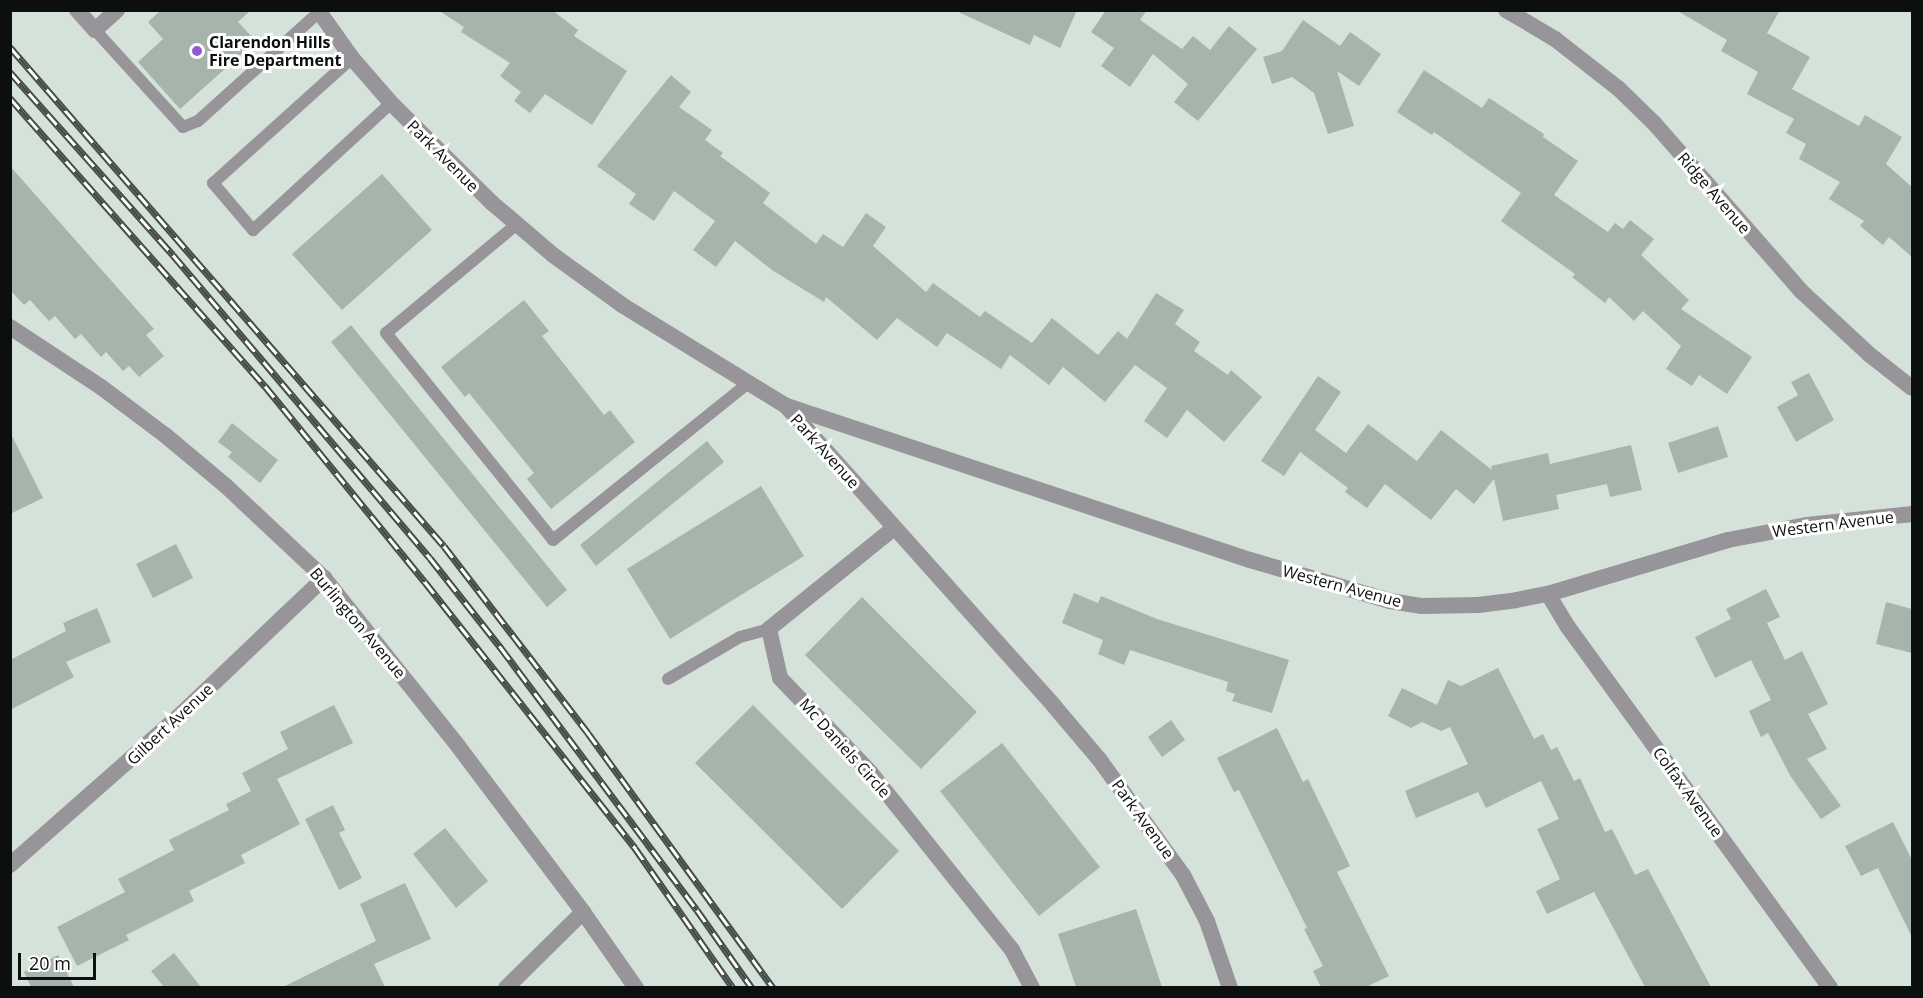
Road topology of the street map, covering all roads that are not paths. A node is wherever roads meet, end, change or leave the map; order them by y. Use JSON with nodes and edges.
{"nodes":[{"id":1,"x":77,"y":10,"type":"edge"},
{"id":2,"x":117,"y":10,"type":"edge"},
{"id":3,"x":1506,"y":10,"type":"edge"},
{"id":4,"x":319,"y":11,"type":"edge"},
{"id":5,"x":95,"y":30,"type":"junction"},
{"id":6,"x":352,"y":58,"type":"junction"},
{"id":7,"x":391,"y":103,"type":"junction"},
{"id":8,"x":517,"y":224,"type":"junction"},
{"id":9,"x":10,"y":327,"type":"edge"},
{"id":10,"x":748,"y":383,"type":"junction"},
{"id":11,"x":1912,"y":388,"type":"edge"},
{"id":12,"x":786,"y":406,"type":"junction"},
{"id":13,"x":1912,"y":514,"type":"edge"},
{"id":14,"x":894,"y":528,"type":"junction"},
{"id":15,"x":324,"y":578,"type":"junction"},
{"id":16,"x":1548,"y":594,"type":"junction"},
{"id":17,"x":769,"y":629,"type":"junction"},
{"id":18,"x":668,"y":679,"type":"dead end"},
{"id":19,"x":10,"y":865,"type":"edge"},
{"id":20,"x":583,"y":912,"type":"junction"},
{"id":21,"x":506,"y":987,"type":"edge"},
{"id":22,"x":636,"y":987,"type":"edge"},
{"id":23,"x":1032,"y":987,"type":"edge"},
{"id":24,"x":1230,"y":987,"type":"edge"},
{"id":25,"x":1830,"y":987,"type":"edge"}],
"edges":[{"from":1,"to":5,"type":"street"},
{"from":2,"to":5,"type":"street"},
{"from":3,"to":11,"type":"street","name":"Ridge Avenue"},
{"from":4,"to":5,"type":"lane"},
{"from":4,"to":6,"type":"street","name":"Park Avenue"},
{"from":6,"to":7,"type":"street","name":"Park Avenue"},
{"from":6,"to":7,"type":"lane"},
{"from":7,"to":8,"type":"street","name":"Park Avenue"},
{"from":8,"to":10,"type":"street","name":"Park Avenue"},
{"from":8,"to":10,"type":"lane"},
{"from":9,"to":15,"type":"street","name":"Burlington Avenue"},
{"from":10,"to":12,"type":"street","name":"Park Avenue"},
{"from":12,"to":14,"type":"street","name":"Park Avenue"},
{"from":12,"to":16,"type":"street","name":"Western Avenue"},
{"from":13,"to":16,"type":"street","name":"Western Avenue"},
{"from":14,"to":17,"type":"street"},
{"from":14,"to":24,"type":"street","name":"Park Avenue"},
{"from":15,"to":19,"type":"street","name":"Gilbert Avenue"},
{"from":15,"to":20,"type":"street","name":"Burlington Avenue"},
{"from":16,"to":25,"type":"street","name":"Colfax Avenue"},
{"from":17,"to":18,"type":"lane"},
{"from":17,"to":23,"type":"street","name":"Mc Daniels Circle"},
{"from":20,"to":21,"type":"street"},
{"from":20,"to":22,"type":"street","name":"Burlington Avenue"}]}
